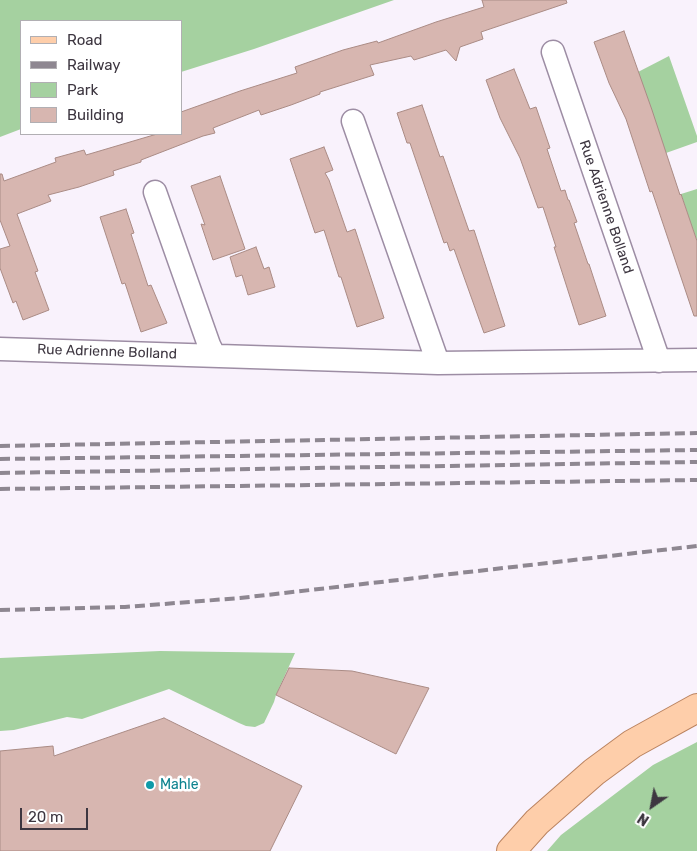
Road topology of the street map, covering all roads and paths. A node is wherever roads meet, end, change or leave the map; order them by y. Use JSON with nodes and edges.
{"nodes":[{"id":1,"x":553,"y":52,"type":"dead end"},
{"id":2,"x":353,"y":121,"type":"dead end"},
{"id":3,"x":155,"y":192,"type":"dead end"},
{"id":4,"x":0,"y":349,"type":"edge"},
{"id":5,"x":214,"y":355,"type":"junction"},
{"id":6,"x":697,"y":360,"type":"edge"},
{"id":7,"x":659,"y":361,"type":"junction"},
{"id":8,"x":438,"y":363,"type":"junction"},
{"id":9,"x":697,"y":708,"type":"edge"},
{"id":10,"x":510,"y":851,"type":"edge"}],
"edges":[{"from":1,"to":7,"type":"street","name":"Rue Adrienne Bolland"},
{"from":2,"to":8,"type":"street"},
{"from":3,"to":5,"type":"street"},
{"from":4,"to":5,"type":"street","name":"Rue Adrienne Bolland"},
{"from":5,"to":8,"type":"street","name":"Rue Adrienne Bolland"},
{"from":6,"to":7,"type":"street","name":"Rue Adrienne Bolland"},
{"from":7,"to":8,"type":"street","name":"Rue Adrienne Bolland"},
{"from":9,"to":10,"type":"main road"}]}
